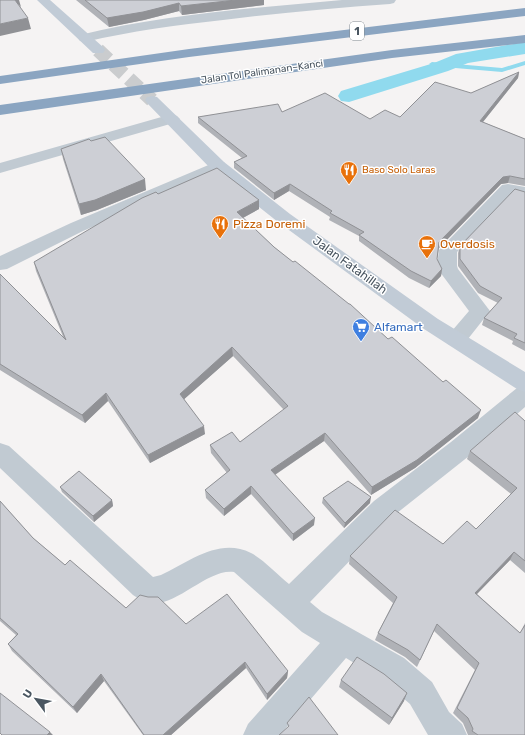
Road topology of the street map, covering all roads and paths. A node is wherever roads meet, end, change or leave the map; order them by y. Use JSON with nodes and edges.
{"nodes":[{"id":1,"x":43,"y":0,"type":"edge"},
{"id":2,"x":390,"y":0,"type":"edge"},
{"id":3,"x":525,"y":12,"type":"edge"},
{"id":4,"x":85,"y":38,"type":"junction"},
{"id":5,"x":525,"y":39,"type":"edge"},
{"id":6,"x":98,"y":50,"type":"tunnel mouth"},
{"id":7,"x":0,"y":80,"type":"edge"},
{"id":8,"x":152,"y":100,"type":"tunnel mouth"},
{"id":9,"x":0,"y":110,"type":"edge"},
{"id":10,"x":172,"y":119,"type":"junction"},
{"id":11,"x":218,"y":166,"type":"junction"},
{"id":12,"x":0,"y":168,"type":"edge"},
{"id":13,"x":525,"y":193,"type":"edge"},
{"id":14,"x":2,"y":257,"type":"edge"},
{"id":15,"x":456,"y":339,"type":"junction"},
{"id":16,"x":525,"y":383,"type":"edge"},
{"id":17,"x":525,"y":394,"type":"edge"},
{"id":18,"x":0,"y":453,"type":"edge"},
{"id":19,"x":290,"y":603,"type":"junction"},
{"id":20,"x":343,"y":639,"type":"junction"},
{"id":21,"x":259,"y":735,"type":"edge"},
{"id":22,"x":451,"y":735,"type":"edge"}],
"edges":[{"from":1,"to":4,"type":"street"},
{"from":2,"to":4,"type":"street"},
{"from":3,"to":7,"type":"highway","number":"1"},
{"from":4,"to":6,"type":"street"},
{"from":5,"to":9,"type":"highway","name":"Jalan Tol Palimanan–Kanci","number":"1"},
{"from":8,"to":10,"type":"street","name":"Jalan Fatahillah"},
{"from":10,"to":11,"type":"street","name":"Jalan Fatahillah"},
{"from":10,"to":12,"type":"street"},
{"from":11,"to":14,"type":"street"},
{"from":11,"to":15,"type":"street","name":"Jalan Fatahillah"},
{"from":13,"to":15,"type":"street"},
{"from":15,"to":16,"type":"street","name":"Jalan Fatahillah"},
{"from":17,"to":19,"type":"street"},
{"from":18,"to":19,"type":"street"},
{"from":19,"to":20,"type":"street"},
{"from":20,"to":21,"type":"street"},
{"from":20,"to":22,"type":"street"}]}
